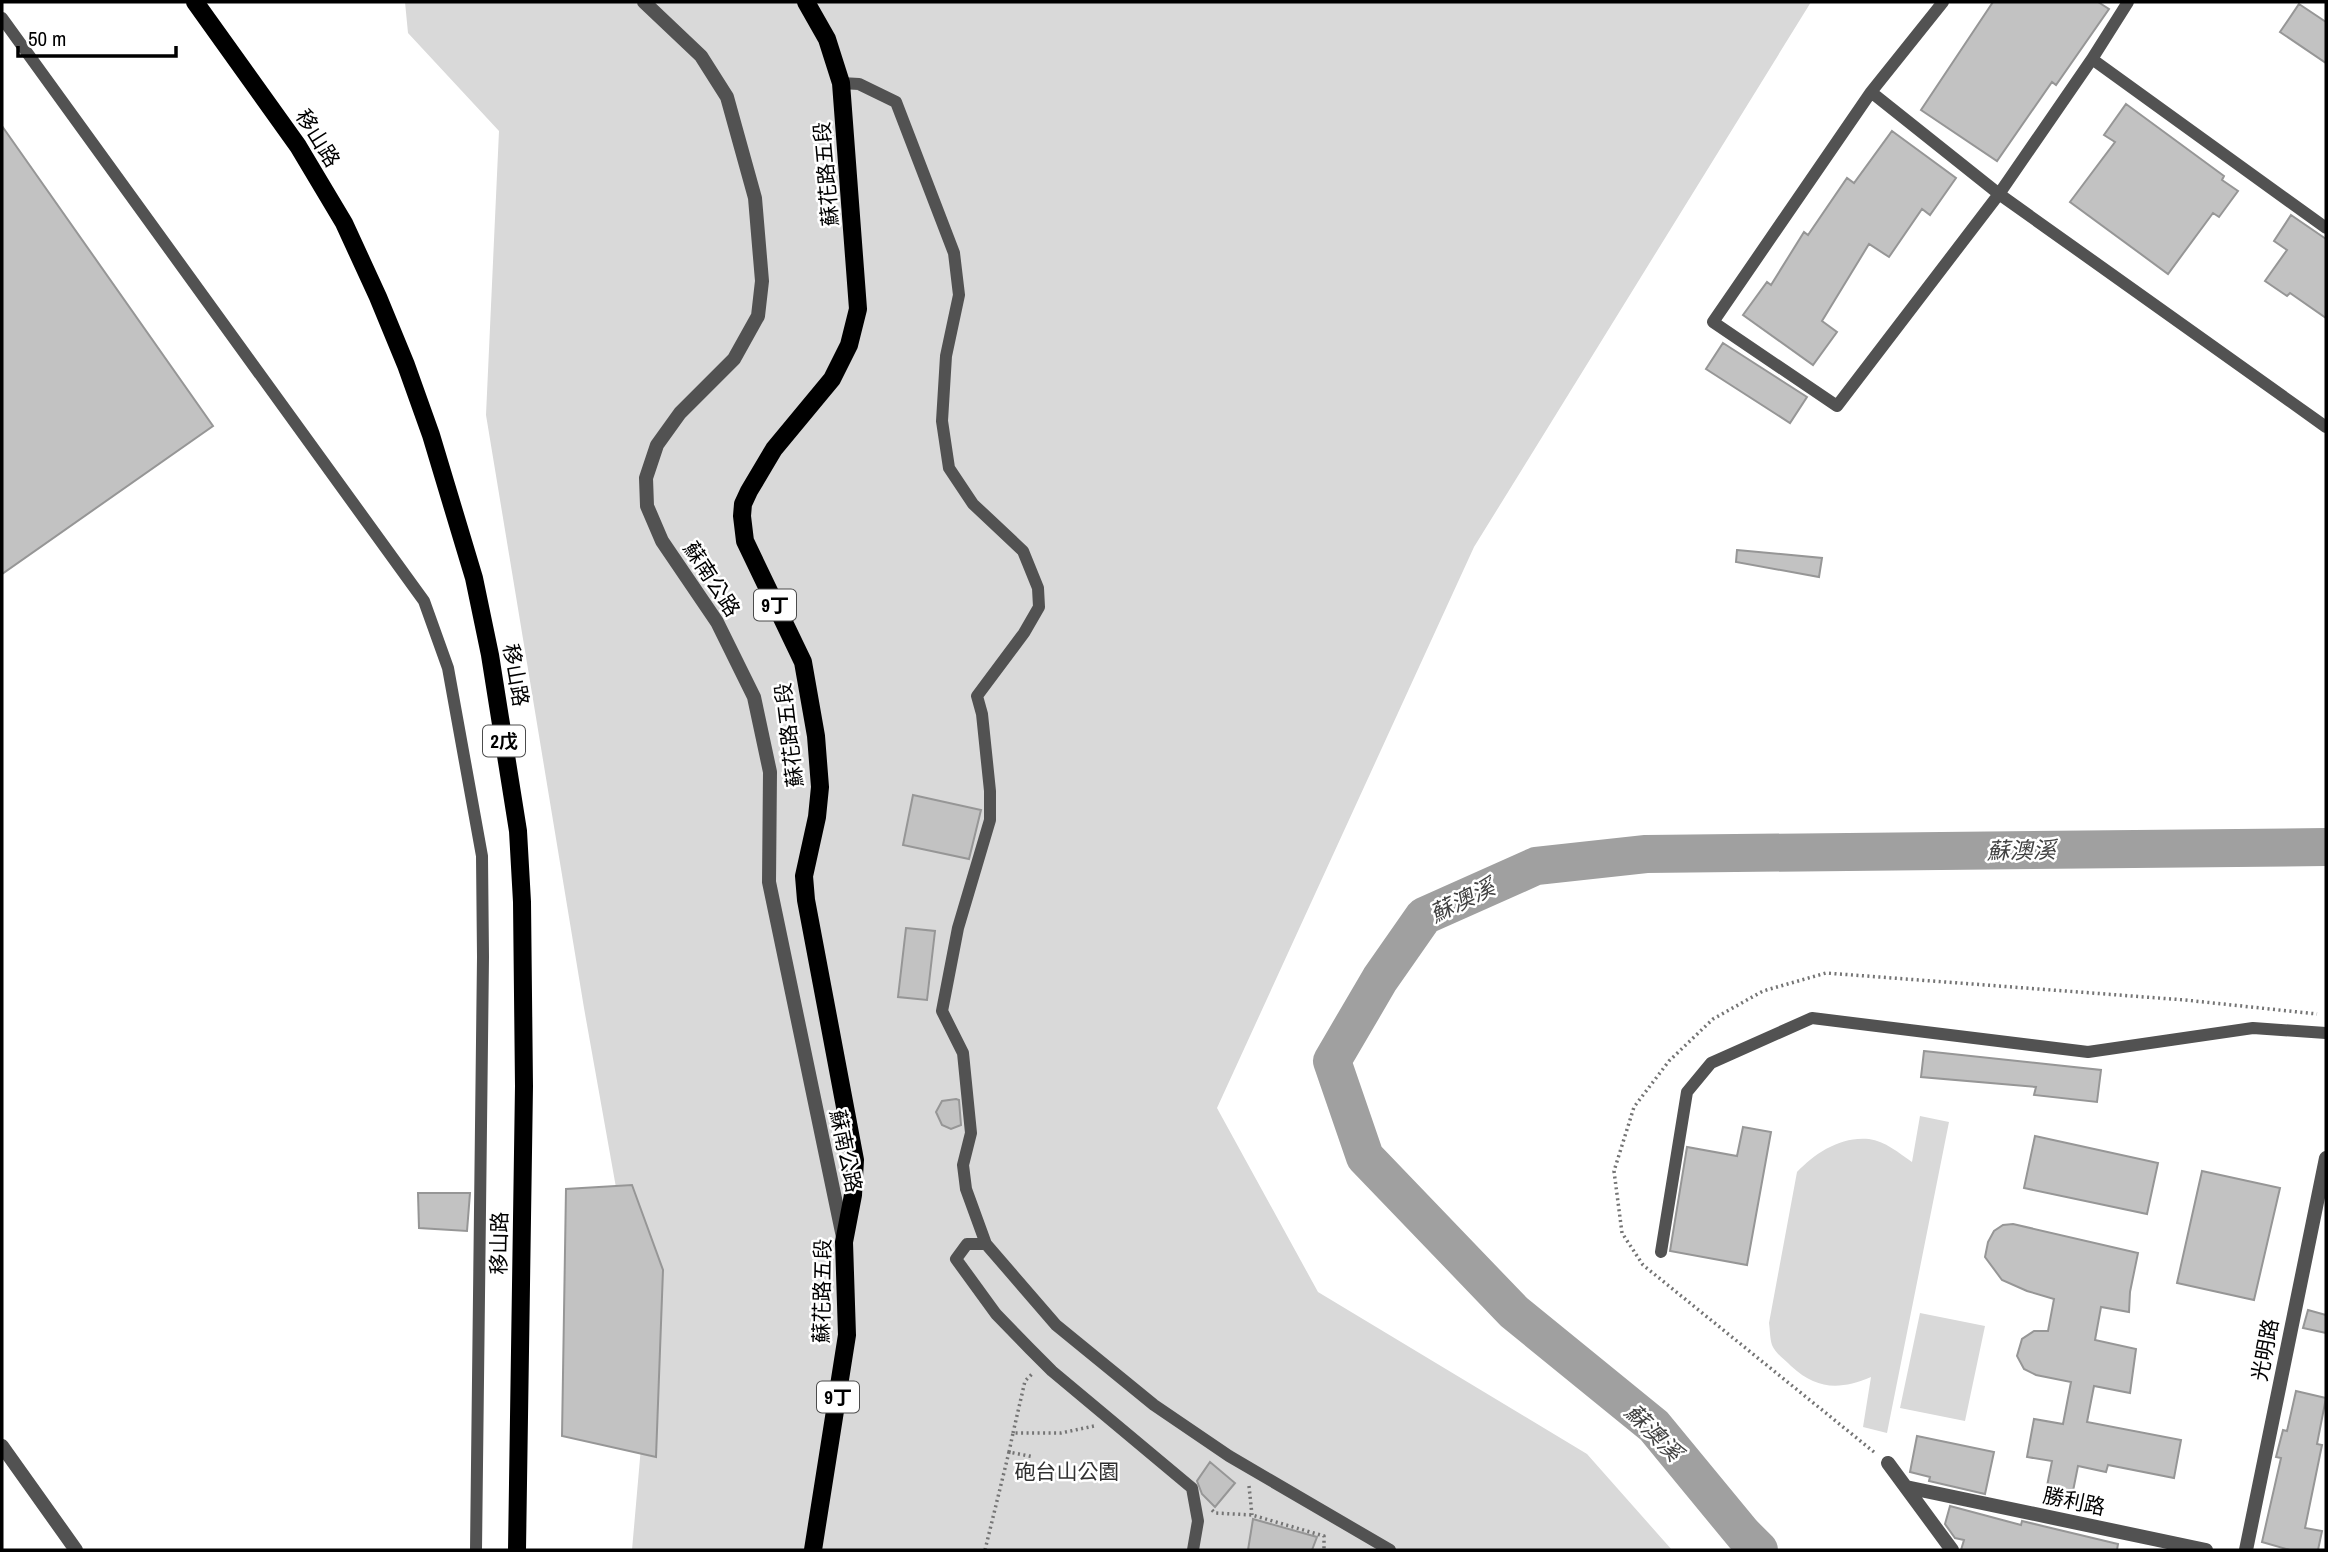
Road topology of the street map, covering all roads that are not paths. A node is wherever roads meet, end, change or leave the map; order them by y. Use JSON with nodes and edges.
{"nodes":[{"id":1,"x":195,"y":2,"type":"edge"},
{"id":2,"x":644,"y":2,"type":"edge"},
{"id":3,"x":806,"y":2,"type":"edge"},
{"id":4,"x":1943,"y":2,"type":"edge"},
{"id":5,"x":2128,"y":2,"type":"edge"},
{"id":6,"x":2,"y":18,"type":"edge"},
{"id":7,"x":2092,"y":59,"type":"junction"},
{"id":8,"x":841,"y":83,"type":"junction"},
{"id":9,"x":1871,"y":92,"type":"junction"},
{"id":10,"x":1999,"y":194,"type":"junction"},
{"id":11,"x":2326,"y":228,"type":"edge"},
{"id":12,"x":2326,"y":427,"type":"edge"},
{"id":13,"x":2326,"y":1033,"type":"edge"},
{"id":14,"x":2326,"y":1158,"type":"edge"},
{"id":15,"x":2310,"y":1230,"type":"junction"},
{"id":16,"x":2326,"y":1233,"type":"edge"},
{"id":17,"x":844,"y":1242,"type":"junction"},
{"id":18,"x":986,"y":1244,"type":"junction"},
{"id":19,"x":1661,"y":1252,"type":"dead end"},
{"id":20,"x":2,"y":1446,"type":"edge"},
{"id":21,"x":1888,"y":1463,"type":"road end"},
{"id":22,"x":1906,"y":1487,"type":"junction"},
{"id":23,"x":76,"y":1550,"type":"edge"},
{"id":24,"x":475,"y":1550,"type":"edge"},
{"id":25,"x":517,"y":1550,"type":"edge"},
{"id":26,"x":813,"y":1550,"type":"edge"},
{"id":27,"x":1193,"y":1550,"type":"edge"},
{"id":28,"x":1390,"y":1550,"type":"edge"},
{"id":29,"x":1952,"y":1550,"type":"edge"},
{"id":30,"x":2206,"y":1550,"type":"edge"},
{"id":31,"x":2246,"y":1550,"type":"edge"}],
"edges":[{"from":1,"to":25,"type":"main road","name":"移山路","number":"2戊"},
{"from":2,"to":17,"type":"street","name":"蘇南公路"},
{"from":3,"to":8,"type":"main road","name":"蘇花路五段","number":"9丁"},
{"from":4,"to":9,"type":"lane"},
{"from":5,"to":7,"type":"lane"},
{"from":6,"to":24,"type":"lane"},
{"from":7,"to":10,"type":"lane"},
{"from":7,"to":11,"type":"lane"},
{"from":8,"to":17,"type":"main road","name":"蘇花路五段","number":"9丁"},
{"from":8,"to":18,"type":"lane"},
{"from":9,"to":10,"type":"lane"},
{"from":9,"to":10,"type":"lane"},
{"from":10,"to":12,"type":"lane"},
{"from":13,"to":19,"type":"lane"},
{"from":14,"to":15,"type":"street","name":"光明路"},
{"from":15,"to":16,"type":"street"},
{"from":15,"to":31,"type":"street","name":"光明路"},
{"from":17,"to":26,"type":"main road","name":"蘇花路五段","number":"9丁"},
{"from":18,"to":27,"type":"lane"},
{"from":18,"to":28,"type":"lane"},
{"from":20,"to":23,"type":"street"},
{"from":21,"to":22,"type":"street"},
{"from":22,"to":29,"type":"street"},
{"from":22,"to":30,"type":"street","name":"勝利路"}]}
